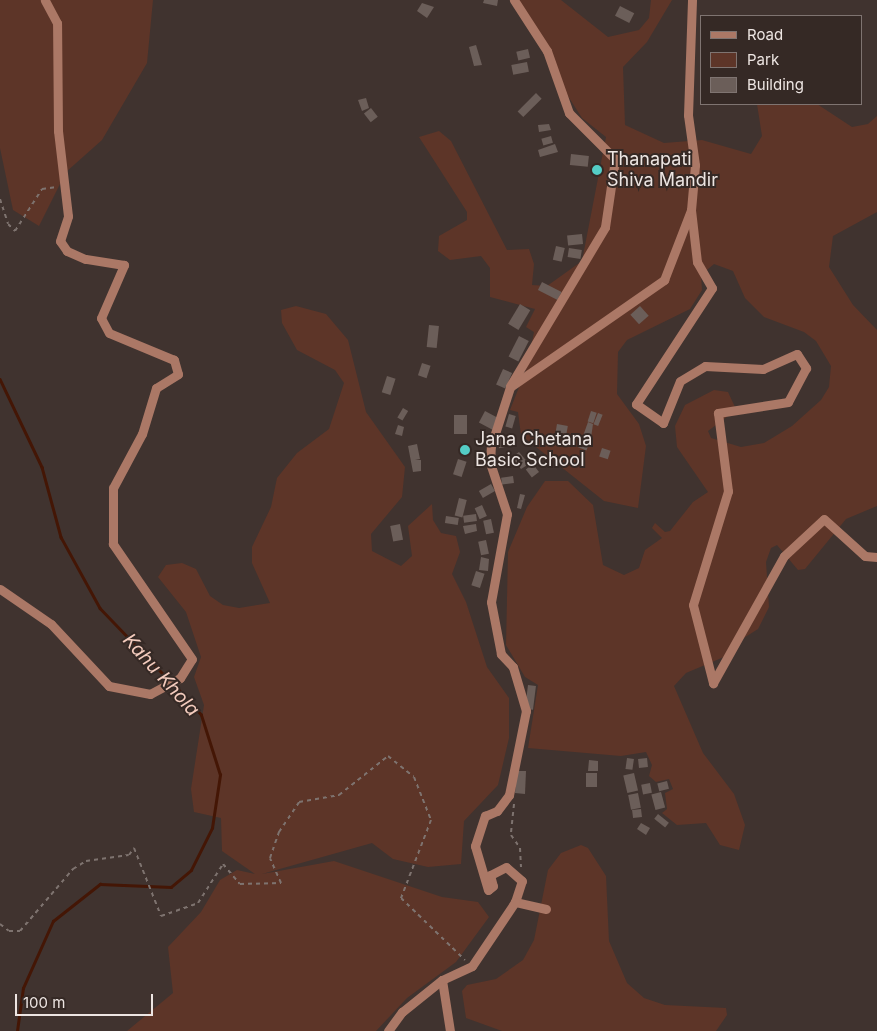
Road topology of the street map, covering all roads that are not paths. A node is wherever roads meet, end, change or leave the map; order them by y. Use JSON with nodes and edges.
{"nodes":[{"id":1,"x":45,"y":0,"type":"edge"},
{"id":2,"x":514,"y":0,"type":"edge"},
{"id":3,"x":692,"y":1,"type":"edge"},
{"id":4,"x":691,"y":210,"type":"junction"},
{"id":5,"x":510,"y":387,"type":"junction"},
{"id":6,"x":877,"y":557,"type":"edge"},
{"id":7,"x":0,"y":589,"type":"edge"},
{"id":8,"x":515,"y":902,"type":"junction"},
{"id":9,"x":546,"y":909,"type":"dead end"},
{"id":10,"x":442,"y":980,"type":"junction"},
{"id":11,"x":388,"y":1031,"type":"edge"},
{"id":12,"x":450,"y":1031,"type":"edge"}],
"edges":[{"from":1,"to":7,"type":"street"},
{"from":2,"to":5,"type":"street"},
{"from":3,"to":4,"type":"street"},
{"from":4,"to":5,"type":"street"},
{"from":4,"to":6,"type":"street"},
{"from":5,"to":8,"type":"street"},
{"from":8,"to":9,"type":"street"},
{"from":8,"to":10,"type":"street"},
{"from":10,"to":11,"type":"street"},
{"from":10,"to":12,"type":"street"}]}
